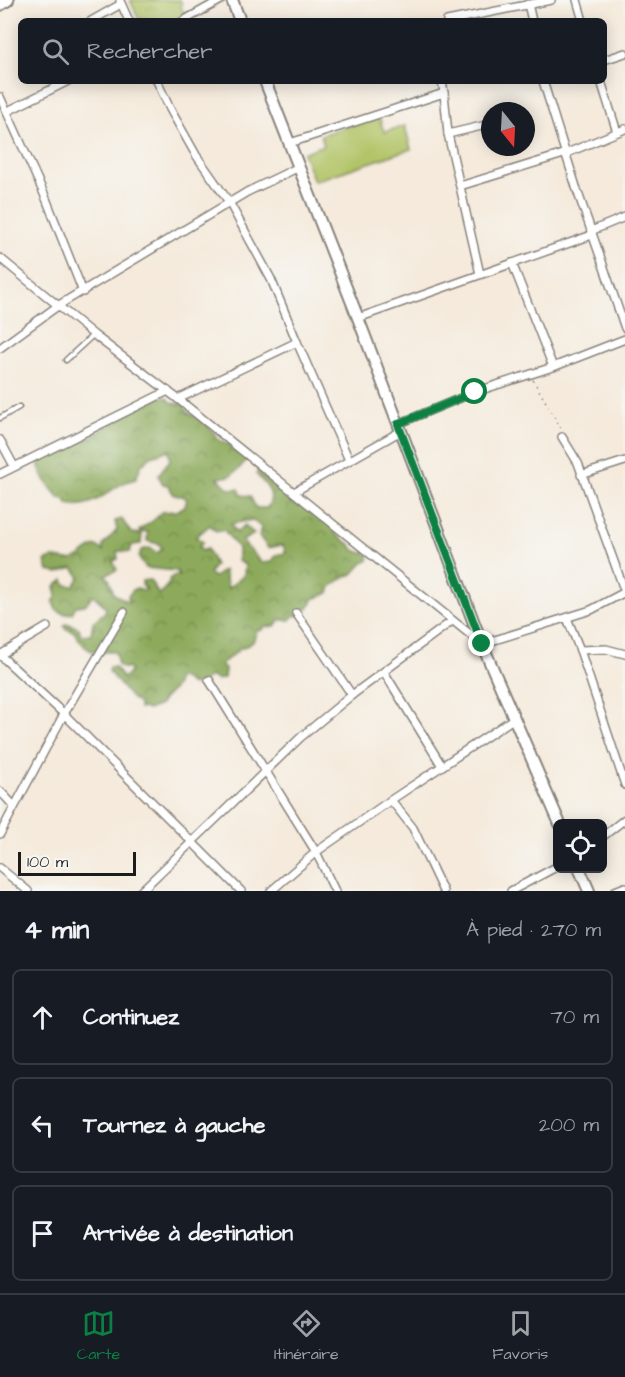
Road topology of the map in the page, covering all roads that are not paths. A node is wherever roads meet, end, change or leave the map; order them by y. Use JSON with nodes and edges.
{"nodes":[{"id":1,"x":8,"y":0,"type":"edge"},
{"id":2,"x":221,"y":0,"type":"edge"},
{"id":3,"x":232,"y":0,"type":"edge"},
{"id":4,"x":551,"y":0,"type":"edge"},
{"id":5,"x":577,"y":0,"type":"edge"},
{"id":6,"x":120,"y":2,"type":"edge"},
{"id":7,"x":528,"y":4,"type":"junction"},
{"id":8,"x":0,"y":5,"type":"edge"},
{"id":9,"x":96,"y":18,"type":"edge"},
{"id":10,"x":128,"y":18,"type":"edge"},
{"id":11,"x":188,"y":18,"type":"edge"},
{"id":12,"x":239,"y":18,"type":"edge"},
{"id":13,"x":461,"y":18,"type":"edge"},
{"id":14,"x":531,"y":18,"type":"edge"},
{"id":15,"x":582,"y":18,"type":"edge"},
{"id":16,"x":625,"y":53,"type":"edge"},
{"id":17,"x":607,"y":59,"type":"edge"},
{"id":18,"x":62,"y":84,"type":"edge"},
{"id":19,"x":158,"y":84,"type":"edge"},
{"id":20,"x":266,"y":84,"type":"edge"},
{"id":21,"x":442,"y":84,"type":"edge"},
{"id":22,"x":544,"y":84,"type":"edge"},
{"id":23,"x":602,"y":84,"type":"edge"},
{"id":24,"x":444,"y":93,"type":"junction"},
{"id":25,"x":0,"y":98,"type":"edge"},
{"id":26,"x":8,"y":111,"type":"junction"},
{"id":27,"x":481,"y":125,"type":"edge"},
{"id":28,"x":625,"y":129,"type":"edge"},
{"id":29,"x":617,"y":132,"type":"junction"},
{"id":30,"x":448,"y":134,"type":"junction"},
{"id":31,"x":290,"y":143,"type":"junction"},
{"id":32,"x":567,"y":153,"type":"junction"},
{"id":33,"x":299,"y":167,"type":"junction"},
{"id":34,"x":460,"y":186,"type":"junction"},
{"id":35,"x":229,"y":202,"type":"junction"},
{"id":36,"x":625,"y":217,"type":"edge"},
{"id":37,"x":592,"y":233,"type":"junction"},
{"id":38,"x":0,"y":258,"type":"edge"},
{"id":39,"x":512,"y":263,"type":"junction"},
{"id":40,"x":480,"y":274,"type":"junction"},
{"id":41,"x":83,"y":292,"type":"junction"},
{"id":42,"x":59,"y":305,"type":"junction"},
{"id":43,"x":358,"y":318,"type":"junction"},
{"id":44,"x":625,"y":328,"type":"edge"},
{"id":45,"x":94,"y":335,"type":"junction"},
{"id":46,"x":625,"y":339,"type":"edge"},
{"id":47,"x":297,"y":342,"type":"junction"},
{"id":48,"x":0,"y":348,"type":"edge"},
{"id":49,"x":66,"y":360,"type":"dead end"},
{"id":50,"x":553,"y":368,"type":"junction"},
{"id":51,"x":168,"y":391,"type":"junction"},
{"id":52,"x":178,"y":399,"type":"junction"},
{"id":53,"x":19,"y":407,"type":"dead end"},
{"id":54,"x":0,"y":418,"type":"edge"},
{"id":55,"x":400,"y":427,"type":"junction"},
{"id":56,"x":562,"y":437,"type":"road end"},
{"id":57,"x":0,"y":440,"type":"edge"},
{"id":58,"x":349,"y":460,"type":"junction"},
{"id":59,"x":625,"y":461,"type":"edge"},
{"id":60,"x":14,"y":466,"type":"junction"},
{"id":61,"x":0,"y":474,"type":"edge"},
{"id":62,"x":581,"y":475,"type":"junction"},
{"id":63,"x":294,"y":492,"type":"junction"},
{"id":64,"x":625,"y":592,"type":"edge"},
{"id":65,"x":124,"y":612,"type":"dead end"},
{"id":66,"x":296,"y":613,"type":"dead end"},
{"id":67,"x":567,"y":618,"type":"junction"},
{"id":68,"x":452,"y":621,"type":"junction"},
{"id":69,"x":47,"y":627,"type":"dead end"},
{"id":70,"x":482,"y":644,"type":"junction"},
{"id":71,"x":580,"y":650,"type":"junction"},
{"id":72,"x":625,"y":654,"type":"edge"},
{"id":73,"x":0,"y":655,"type":"edge"},
{"id":74,"x":384,"y":672,"type":"junction"},
{"id":75,"x":209,"y":680,"type":"dead end"},
{"id":76,"x":352,"y":695,"type":"junction"},
{"id":77,"x":64,"y":714,"type":"junction"},
{"id":78,"x":513,"y":719,"type":"junction"},
{"id":79,"x":442,"y":766,"type":"junction"},
{"id":80,"x":265,"y":771,"type":"junction"},
{"id":81,"x":625,"y":785,"type":"edge"},
{"id":82,"x":0,"y":792,"type":"edge"},
{"id":83,"x":391,"y":800,"type":"junction"},
{"id":84,"x":14,"y":806,"type":"junction"},
{"id":85,"x":558,"y":819,"type":"edge"},
{"id":86,"x":625,"y":819,"type":"edge"},
{"id":87,"x":0,"y":834,"type":"edge"},
{"id":88,"x":607,"y":834,"type":"edge"},
{"id":89,"x":192,"y":841,"type":"junction"},
{"id":90,"x":316,"y":852,"type":"junction"},
{"id":91,"x":0,"y":868,"type":"edge"},
{"id":92,"x":553,"y":869,"type":"edge"},
{"id":93,"x":581,"y":873,"type":"edge"},
{"id":94,"x":625,"y":887,"type":"edge"},
{"id":95,"x":28,"y":891,"type":"edge"},
{"id":96,"x":141,"y":891,"type":"edge"},
{"id":97,"x":241,"y":891,"type":"edge"},
{"id":98,"x":271,"y":891,"type":"edge"},
{"id":99,"x":335,"y":891,"type":"edge"},
{"id":100,"x":443,"y":891,"type":"edge"},
{"id":101,"x":511,"y":891,"type":"edge"},
{"id":102,"x":589,"y":891,"type":"edge"},
{"id":103,"x":615,"y":891,"type":"edge"}],
"edges":[{"from":1,"to":8,"type":"street"},
{"from":2,"to":11,"type":"street"},
{"from":3,"to":12,"type":"street"},
{"from":4,"to":7,"type":"street"},
{"from":5,"to":15,"type":"street"},
{"from":6,"to":9,"type":"street"},
{"from":6,"to":10,"type":"street"},
{"from":7,"to":13,"type":"street"},
{"from":7,"to":14,"type":"street"},
{"from":16,"to":17,"type":"street"},
{"from":18,"to":26,"type":"street"},
{"from":19,"to":35,"type":"street"},
{"from":20,"to":31,"type":"street"},
{"from":21,"to":24,"type":"street"},
{"from":22,"to":32,"type":"street"},
{"from":23,"to":29,"type":"street"},
{"from":24,"to":30,"type":"street"},
{"from":24,"to":31,"type":"street"},
{"from":25,"to":26,"type":"street"},
{"from":26,"to":41,"type":"street"},
{"from":27,"to":30,"type":"street"},
{"from":28,"to":29,"type":"street"},
{"from":29,"to":32,"type":"street"},
{"from":30,"to":34,"type":"street"},
{"from":31,"to":33,"type":"street"},
{"from":32,"to":34,"type":"street"},
{"from":32,"to":37,"type":"street"},
{"from":33,"to":35,"type":"street"},
{"from":33,"to":43,"type":"street"},
{"from":34,"to":40,"type":"street"},
{"from":35,"to":41,"type":"street"},
{"from":35,"to":47,"type":"street"},
{"from":36,"to":37,"type":"street"},
{"from":37,"to":39,"type":"street"},
{"from":37,"to":44,"type":"street"},
{"from":38,"to":42,"type":"street"},
{"from":39,"to":40,"type":"street"},
{"from":39,"to":50,"type":"street"},
{"from":40,"to":43,"type":"street"},
{"from":41,"to":42,"type":"street"},
{"from":42,"to":45,"type":"street"},
{"from":42,"to":48,"type":"street"},
{"from":43,"to":55,"type":"street"},
{"from":45,"to":49,"type":"lane"},
{"from":45,"to":51,"type":"street"},
{"from":46,"to":50,"type":"street"},
{"from":47,"to":52,"type":"street"},
{"from":47,"to":58,"type":"street"},
{"from":50,"to":55,"type":"street"},
{"from":51,"to":52,"type":"street"},
{"from":51,"to":60,"type":"street"},
{"from":52,"to":63,"type":"street"},
{"from":53,"to":54,"type":"lane"},
{"from":55,"to":58,"type":"street"},
{"from":55,"to":70,"type":"street"},
{"from":56,"to":62,"type":"street"},
{"from":57,"to":60,"type":"street"},
{"from":58,"to":63,"type":"street"},
{"from":59,"to":62,"type":"street"},
{"from":60,"to":61,"type":"street"},
{"from":62,"to":64,"type":"street"},
{"from":63,"to":68,"type":"street"},
{"from":64,"to":67,"type":"street"},
{"from":65,"to":77,"type":"street"},
{"from":66,"to":76,"type":"street"},
{"from":67,"to":70,"type":"street"},
{"from":67,"to":71,"type":"street"},
{"from":68,"to":70,"type":"street"},
{"from":68,"to":74,"type":"street"},
{"from":69,"to":73,"type":"street"},
{"from":70,"to":78,"type":"street"},
{"from":71,"to":72,"type":"street"},
{"from":71,"to":81,"type":"street"},
{"from":73,"to":77,"type":"street"},
{"from":74,"to":76,"type":"street"},
{"from":74,"to":79,"type":"street"},
{"from":75,"to":80,"type":"street"},
{"from":76,"to":80,"type":"street"},
{"from":77,"to":84,"type":"street"},
{"from":77,"to":89,"type":"street"},
{"from":78,"to":79,"type":"street"},
{"from":78,"to":85,"type":"street"},
{"from":79,"to":83,"type":"street"},
{"from":80,"to":89,"type":"street"},
{"from":80,"to":90,"type":"street"},
{"from":82,"to":84,"type":"street"},
{"from":83,"to":90,"type":"street"},
{"from":83,"to":100,"type":"street"},
{"from":84,"to":87,"type":"street"},
{"from":86,"to":88,"type":"street"},
{"from":89,"to":96,"type":"street"},
{"from":89,"to":97,"type":"street"},
{"from":90,"to":98,"type":"street"},
{"from":90,"to":99,"type":"street"},
{"from":91,"to":95,"type":"street"},
{"from":92,"to":101,"type":"street"},
{"from":93,"to":102,"type":"street"},
{"from":94,"to":103,"type":"street"}]}
